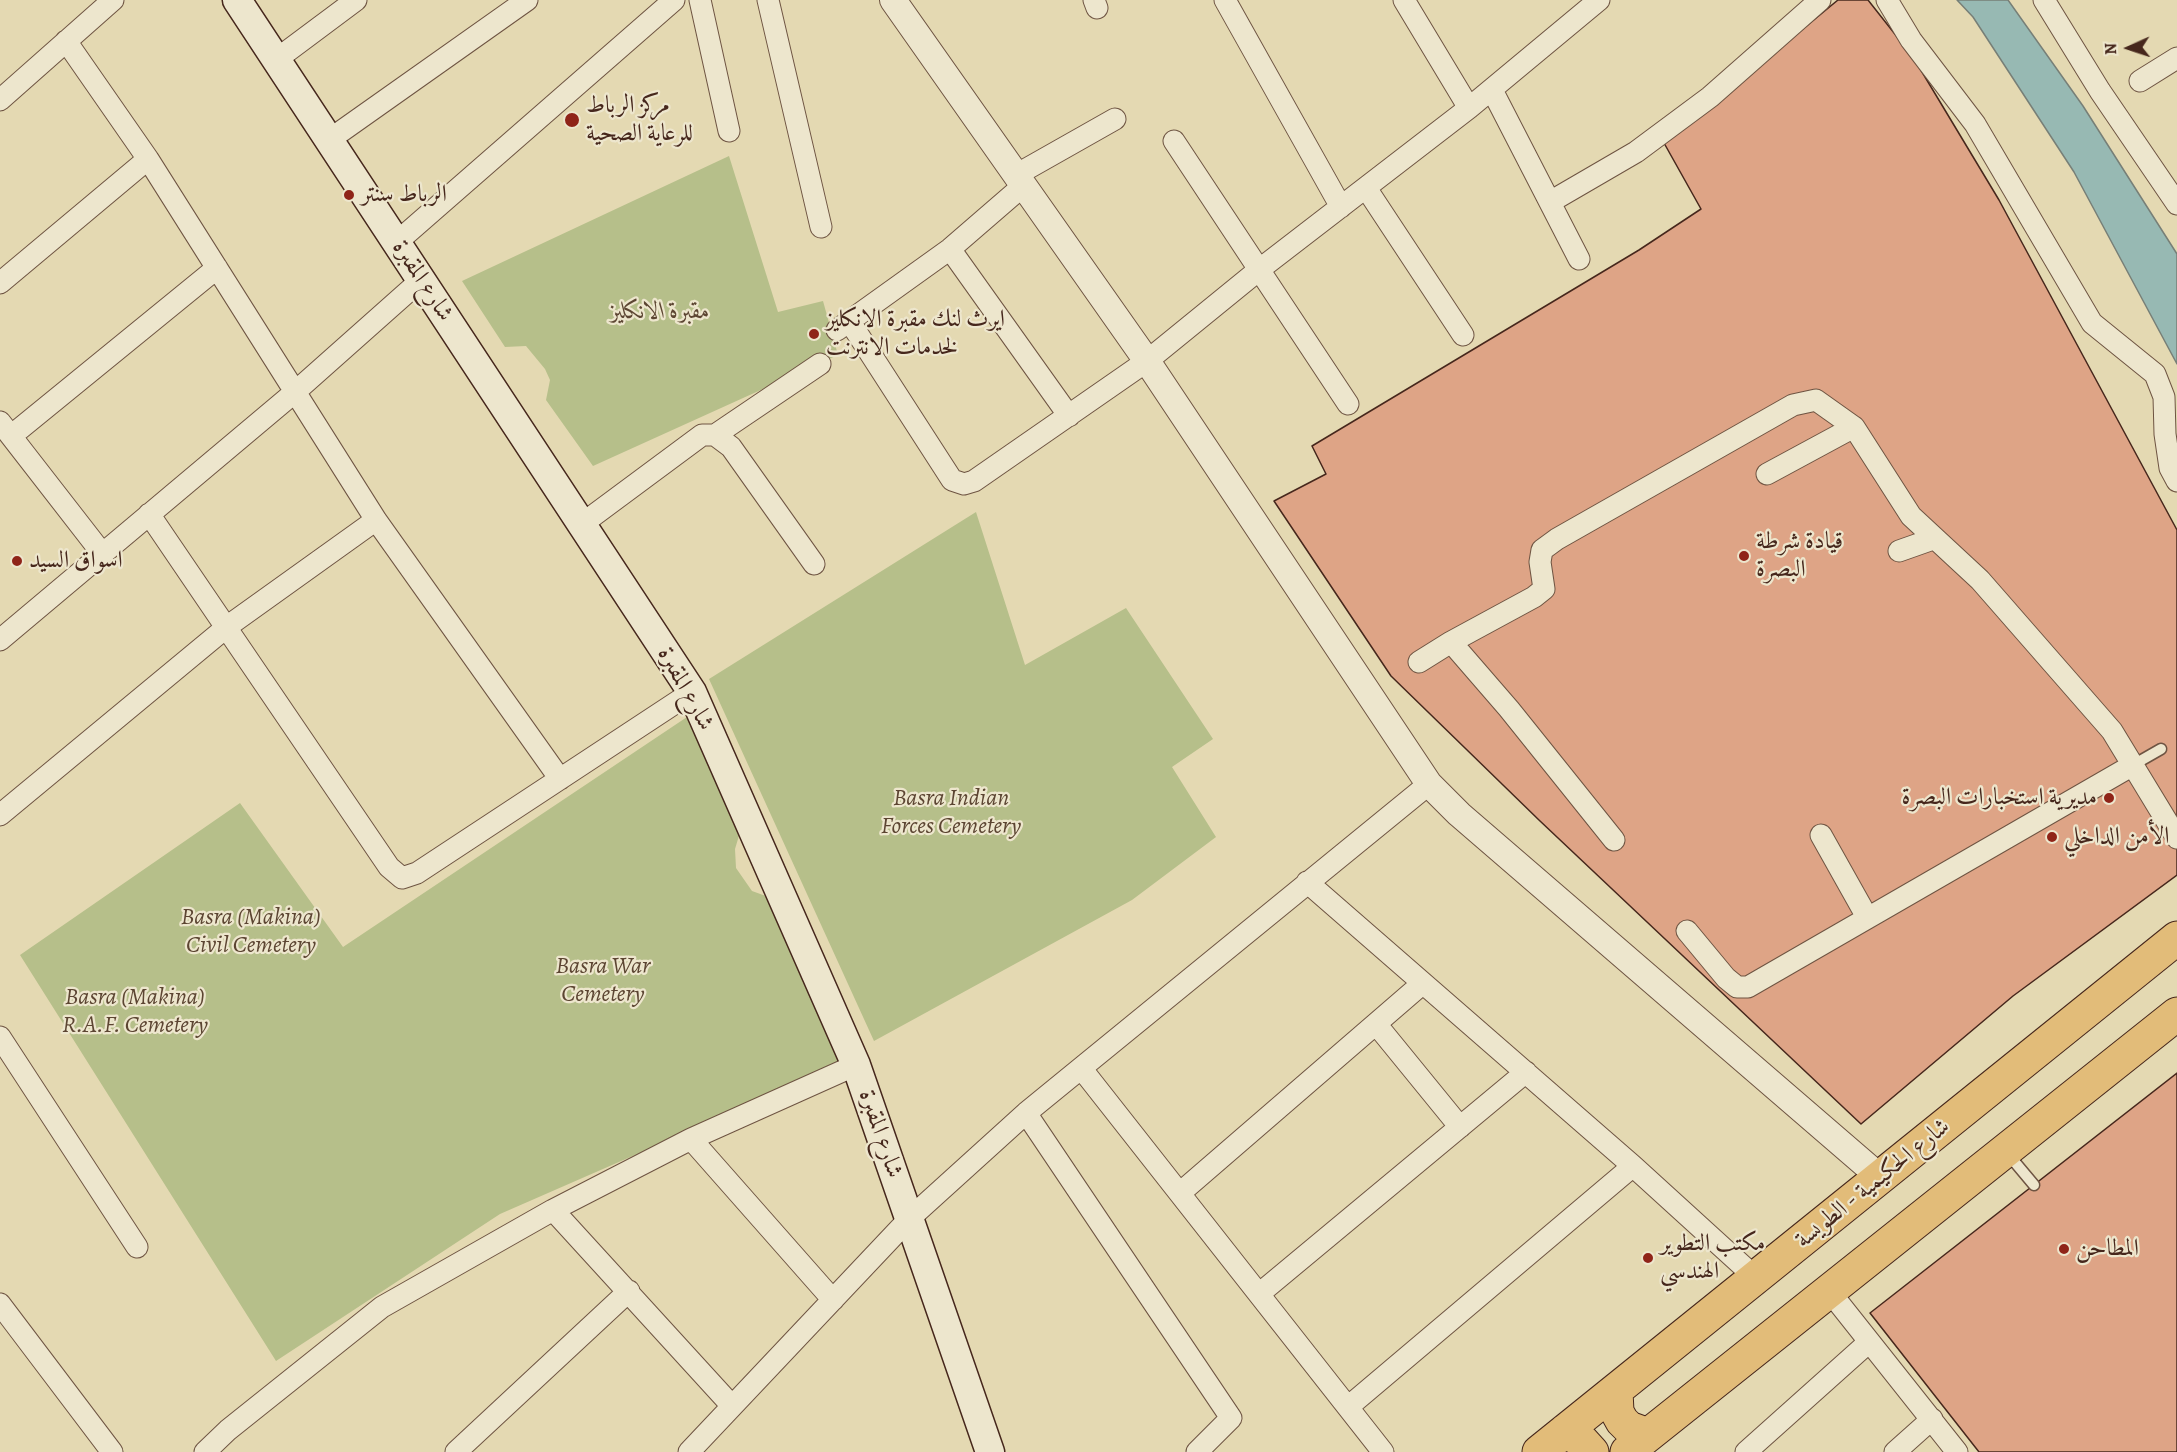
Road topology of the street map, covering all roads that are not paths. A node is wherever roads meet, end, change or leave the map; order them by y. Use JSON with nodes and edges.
{"nodes":[{"id":1,"x":113,"y":0,"type":"edge"},
{"id":2,"x":237,"y":0,"type":"edge"},
{"id":3,"x":356,"y":0,"type":"edge"},
{"id":4,"x":527,"y":0,"type":"edge"},
{"id":5,"x":675,"y":0,"type":"edge"},
{"id":6,"x":700,"y":0,"type":"edge"},
{"id":7,"x":768,"y":0,"type":"edge"},
{"id":8,"x":893,"y":0,"type":"edge"},
{"id":9,"x":1225,"y":0,"type":"edge"},
{"id":10,"x":1404,"y":0,"type":"edge"},
{"id":11,"x":1599,"y":0,"type":"edge"},
{"id":12,"x":1820,"y":0,"type":"edge"},
{"id":13,"x":1887,"y":0,"type":"edge"},
{"id":14,"x":2044,"y":0,"type":"edge"},
{"id":15,"x":66,"y":41,"type":"junction"},
{"id":16,"x":2177,"y":58,"type":"edge"},
{"id":17,"x":277,"y":59,"type":"junction"},
{"id":18,"x":2140,"y":81,"type":"dead end"},
{"id":19,"x":1492,"y":90,"type":"junction"},
{"id":20,"x":0,"y":99,"type":"edge"},
{"id":21,"x":1469,"y":108,"type":"junction"},
{"id":22,"x":1115,"y":119,"type":"dead end"},
{"id":23,"x":729,"y":131,"type":"dead end"},
{"id":24,"x":329,"y":140,"type":"junction"},
{"id":25,"x":1174,"y":141,"type":"dead end"},
{"id":26,"x":148,"y":159,"type":"junction"},
{"id":27,"x":1020,"y":180,"type":"junction"},
{"id":28,"x":1366,"y":188,"type":"junction"},
{"id":29,"x":1550,"y":202,"type":"junction"},
{"id":30,"x":2177,"y":204,"type":"edge"},
{"id":31,"x":1341,"y":207,"type":"junction"},
{"id":32,"x":821,"y":227,"type":"dead end"},
{"id":33,"x":397,"y":242,"type":"junction"},
{"id":34,"x":950,"y":249,"type":"junction"},
{"id":35,"x":1579,"y":259,"type":"dead end"},
{"id":36,"x":217,"y":268,"type":"junction"},
{"id":37,"x":1260,"y":269,"type":"junction"},
{"id":38,"x":421,"y":280,"type":"junction"},
{"id":39,"x":0,"y":283,"type":"edge"},
{"id":40,"x":1463,"y":335,"type":"dead end"},
{"id":41,"x":1148,"y":361,"type":"junction"},
{"id":42,"x":820,"y":364,"type":"dead end"},
{"id":43,"x":295,"y":392,"type":"junction"},
{"id":44,"x":1348,"y":404,"type":"dead end"},
{"id":45,"x":1069,"y":416,"type":"junction"},
{"id":46,"x":1854,"y":427,"type":"junction"},
{"id":47,"x":6,"y":429,"type":"edge"},
{"id":48,"x":715,"y":435,"type":"junction"},
{"id":49,"x":1767,"y":474,"type":"dead end"},
{"id":50,"x":2177,"y":481,"type":"edge"},
{"id":51,"x":149,"y":514,"type":"junction"},
{"id":52,"x":376,"y":520,"type":"junction"},
{"id":53,"x":582,"y":524,"type":"junction"},
{"id":54,"x":1934,"y":539,"type":"junction"},
{"id":55,"x":1899,"y":551,"type":"dead end"},
{"id":56,"x":101,"y":552,"type":"junction"},
{"id":57,"x":814,"y":564,"type":"dead end"},
{"id":58,"x":228,"y":626,"type":"junction"},
{"id":59,"x":0,"y":640,"type":"edge"},
{"id":60,"x":1451,"y":642,"type":"junction"},
{"id":61,"x":1419,"y":662,"type":"dead end"},
{"id":62,"x":692,"y":692,"type":"junction"},
{"id":63,"x":2161,"y":748,"type":"dead end"},
{"id":64,"x":2133,"y":765,"type":"junction"},
{"id":65,"x":560,"y":779,"type":"junction"},
{"id":66,"x":1429,"y":784,"type":"junction"},
{"id":67,"x":0,"y":815,"type":"edge"},
{"id":68,"x":1821,"y":835,"type":"dead end"},
{"id":69,"x":2177,"y":838,"type":"edge"},
{"id":70,"x":1614,"y":840,"type":"dead end"},
{"id":71,"x":1307,"y":882,"type":"junction"},
{"id":72,"x":1867,"y":917,"type":"junction"},
{"id":73,"x":1687,"y":931,"type":"dead end"},
{"id":74,"x":2177,"y":938,"type":"edge"},
{"id":75,"x":1423,"y":983,"type":"junction"},
{"id":76,"x":2177,"y":1014,"type":"edge"},
{"id":77,"x":1376,"y":1024,"type":"junction"},
{"id":78,"x":0,"y":1037,"type":"edge"},
{"id":79,"x":856,"y":1065,"type":"junction"},
{"id":80,"x":1080,"y":1068,"type":"junction"},
{"id":81,"x":1526,"y":1072,"type":"junction"},
{"id":82,"x":1026,"y":1113,"type":"junction"},
{"id":83,"x":1460,"y":1127,"type":"junction"},
{"id":84,"x":691,"y":1139,"type":"junction"},
{"id":85,"x":2006,"y":1152,"type":"junction"},
{"id":86,"x":1633,"y":1166,"type":"junction"},
{"id":87,"x":1881,"y":1178,"type":"junction"},
{"id":88,"x":2034,"y":1185,"type":"dead end"},
{"id":89,"x":1180,"y":1193,"type":"junction"},
{"id":90,"x":553,"y":1210,"type":"junction"},
{"id":91,"x":909,"y":1219,"type":"junction"},
{"id":92,"x":137,"y":1247,"type":"dead end"},
{"id":93,"x":1756,"y":1278,"type":"junction"},
{"id":94,"x":629,"y":1291,"type":"junction"},
{"id":95,"x":1830,"y":1292,"type":"junction"},
{"id":96,"x":1259,"y":1294,"type":"junction"},
{"id":97,"x":833,"y":1300,"type":"junction"},
{"id":98,"x":0,"y":1304,"type":"edge"},
{"id":99,"x":1869,"y":1342,"type":"junction"},
{"id":100,"x":1616,"y":1391,"type":"junction"},
{"id":101,"x":732,"y":1406,"type":"junction"},
{"id":102,"x":1348,"y":1407,"type":"junction"},
{"id":103,"x":1932,"y":1419,"type":"junction"},
{"id":104,"x":1565,"y":1431,"type":"junction"},
{"id":105,"x":1638,"y":1444,"type":"edge"},
{"id":106,"x":695,"y":1450,"type":"edge"},
{"id":107,"x":112,"y":1452,"type":"edge"},
{"id":108,"x":205,"y":1452,"type":"edge"},
{"id":109,"x":456,"y":1452,"type":"edge"},
{"id":110,"x":990,"y":1452,"type":"edge"},
{"id":111,"x":1197,"y":1452,"type":"edge"},
{"id":112,"x":1383,"y":1452,"type":"edge"},
{"id":113,"x":1539,"y":1452,"type":"edge"},
{"id":114,"x":1592,"y":1452,"type":"edge"},
{"id":115,"x":1746,"y":1452,"type":"edge"},
{"id":116,"x":1895,"y":1452,"type":"edge"},
{"id":117,"x":1957,"y":1452,"type":"edge"}],
"edges":[{"from":1,"to":15,"type":"street"},
{"from":2,"to":17,"type":"main road","name":"شارع المقبرة"},
{"from":3,"to":17,"type":"street"},
{"from":4,"to":24,"type":"street"},
{"from":5,"to":33,"type":"street"},
{"from":6,"to":23,"type":"street"},
{"from":7,"to":32,"type":"street"},
{"from":8,"to":27,"type":"street"},
{"from":9,"to":31,"type":"street"},
{"from":10,"to":21,"type":"street"},
{"from":11,"to":19,"type":"street"},
{"from":12,"to":29,"type":"street"},
{"from":13,"to":50,"type":"street"},
{"from":14,"to":30,"type":"street"},
{"from":15,"to":20,"type":"street"},
{"from":15,"to":26,"type":"street"},
{"from":16,"to":18,"type":"street"},
{"from":17,"to":24,"type":"main road","name":"شارع المقبرة"},
{"from":19,"to":21,"type":"street"},
{"from":19,"to":29,"type":"street"},
{"from":21,"to":28,"type":"street"},
{"from":22,"to":27,"type":"street"},
{"from":24,"to":33,"type":"main road","name":"شارع المقبرة"},
{"from":25,"to":37,"type":"street"},
{"from":26,"to":36,"type":"street"},
{"from":26,"to":39,"type":"street"},
{"from":27,"to":34,"type":"street"},
{"from":27,"to":41,"type":"street"},
{"from":28,"to":31,"type":"street"},
{"from":28,"to":40,"type":"street"},
{"from":29,"to":35,"type":"street"},
{"from":31,"to":37,"type":"street"},
{"from":33,"to":38,"type":"main road","name":"شارع المقبرة"},
{"from":34,"to":45,"type":"street"},
{"from":34,"to":45,"type":"street"},
{"from":36,"to":43,"type":"street"},
{"from":36,"to":47,"type":"street"},
{"from":37,"to":41,"type":"street"},
{"from":37,"to":44,"type":"street"},
{"from":38,"to":43,"type":"street"},
{"from":38,"to":53,"type":"main road","name":"شارع المقبرة"},
{"from":41,"to":45,"type":"street"},
{"from":41,"to":66,"type":"street"},
{"from":42,"to":48,"type":"street"},
{"from":43,"to":51,"type":"street"},
{"from":43,"to":52,"type":"street"},
{"from":46,"to":49,"type":"street"},
{"from":46,"to":54,"type":"street"},
{"from":46,"to":60,"type":"street"},
{"from":47,"to":56,"type":"street"},
{"from":48,"to":53,"type":"street"},
{"from":48,"to":57,"type":"street"},
{"from":51,"to":56,"type":"street"},
{"from":51,"to":58,"type":"street"},
{"from":52,"to":58,"type":"street"},
{"from":52,"to":65,"type":"street"},
{"from":53,"to":62,"type":"main road","name":"شارع المقبرة"},
{"from":54,"to":55,"type":"street"},
{"from":54,"to":64,"type":"street"},
{"from":56,"to":59,"type":"street"},
{"from":58,"to":65,"type":"street"},
{"from":58,"to":67,"type":"street"},
{"from":60,"to":61,"type":"street"},
{"from":60,"to":70,"type":"street"},
{"from":62,"to":65,"type":"street"},
{"from":62,"to":79,"type":"main road","name":"شارع المقبرة"},
{"from":63,"to":64,"type":"lane"},
{"from":64,"to":69,"type":"street"},
{"from":64,"to":72,"type":"street"},
{"from":66,"to":71,"type":"street"},
{"from":66,"to":87,"type":"street"},
{"from":68,"to":72,"type":"street"},
{"from":71,"to":75,"type":"street"},
{"from":71,"to":80,"type":"street"},
{"from":72,"to":73,"type":"street"},
{"from":74,"to":87,"type":"main road","name":"شارع الحكيمية - الطويسة"},
{"from":75,"to":77,"type":"street"},
{"from":75,"to":81,"type":"street"},
{"from":76,"to":85,"type":"main road"},
{"from":77,"to":83,"type":"street"},
{"from":77,"to":89,"type":"street"},
{"from":78,"to":92,"type":"street"},
{"from":79,"to":84,"type":"street"},
{"from":79,"to":91,"type":"main road","name":"شارع المقبرة"},
{"from":80,"to":82,"type":"street"},
{"from":80,"to":89,"type":"street"},
{"from":81,"to":83,"type":"street"},
{"from":81,"to":86,"type":"street"},
{"from":82,"to":91,"type":"street"},
{"from":82,"to":111,"type":"street"},
{"from":83,"to":96,"type":"street"},
{"from":84,"to":90,"type":"street"},
{"from":84,"to":97,"type":"street"},
{"from":85,"to":88,"type":"lane"},
{"from":85,"to":95,"type":"main road"},
{"from":86,"to":93,"type":"street"},
{"from":86,"to":102,"type":"street"},
{"from":87,"to":93,"type":"main road","name":"شارع الحكيمية - الطويسة"},
{"from":89,"to":96,"type":"street"},
{"from":90,"to":94,"type":"street"},
{"from":90,"to":108,"type":"street"},
{"from":91,"to":97,"type":"street"},
{"from":91,"to":110,"type":"main road","name":"شارع المقبرة"},
{"from":93,"to":100,"type":"main road","name":"شارع الحكيمية - الطويسة"},
{"from":94,"to":101,"type":"street"},
{"from":94,"to":109,"type":"street"},
{"from":95,"to":99,"type":"street"},
{"from":95,"to":105,"type":"main road"},
{"from":96,"to":102,"type":"street"},
{"from":97,"to":101,"type":"street"},
{"from":98,"to":107,"type":"street"},
{"from":99,"to":103,"type":"street"},
{"from":99,"to":115,"type":"street"},
{"from":100,"to":104,"type":"main road","name":"شارع الحكيمية - الطويسة"},
{"from":100,"to":105,"type":"main road"},
{"from":101,"to":106,"type":"street"},
{"from":102,"to":112,"type":"street"},
{"from":103,"to":116,"type":"street"},
{"from":103,"to":117,"type":"street"},
{"from":104,"to":113,"type":"main road","name":"شارع الحكيمية - الطويسة"},
{"from":104,"to":114,"type":"main road"}]}
